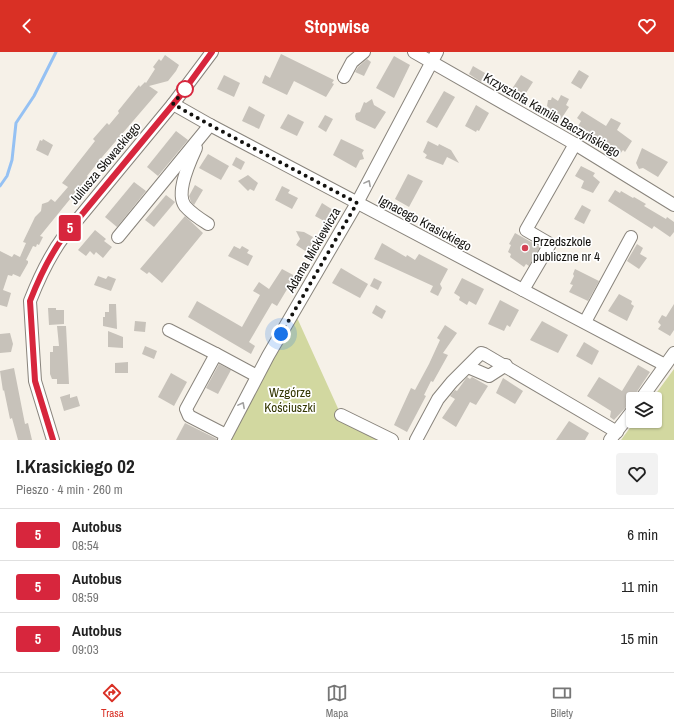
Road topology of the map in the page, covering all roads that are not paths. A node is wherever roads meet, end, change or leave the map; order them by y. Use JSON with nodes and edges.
{"nodes":[{"id":1,"x":212,"y":52,"type":"edge"},
{"id":2,"x":364,"y":52,"type":"edge"},
{"id":3,"x":414,"y":52,"type":"edge"},
{"id":4,"x":434,"y":57,"type":"edge"},
{"id":5,"x":344,"y":77,"type":"dead end"},
{"id":6,"x":173,"y":104,"type":"junction"},
{"id":7,"x":210,"y":125,"type":"junction"},
{"id":8,"x":199,"y":140,"type":"junction"},
{"id":9,"x":575,"y":144,"type":"junction"},
{"id":10,"x":357,"y":203,"type":"junction"},
{"id":11,"x":674,"y":205,"type":"edge"},
{"id":12,"x":208,"y":224,"type":"dead end"},
{"id":13,"x":118,"y":237,"type":"dead end"},
{"id":14,"x":631,"y":237,"type":"dead end"},
{"id":15,"x":523,"y":290,"type":"junction"},
{"id":16,"x":585,"y":322,"type":"junction"},
{"id":17,"x":169,"y":330,"type":"dead end"},
{"id":18,"x":674,"y":353,"type":"edge"},
{"id":19,"x":216,"y":354,"type":"junction"},
{"id":20,"x":670,"y":364,"type":"edge"},
{"id":21,"x":468,"y":366,"type":"junction"},
{"id":22,"x":506,"y":366,"type":"junction"},
{"id":23,"x":257,"y":376,"type":"junction"},
{"id":24,"x":647,"y":392,"type":"edge"},
{"id":25,"x":341,"y":415,"type":"dead end"},
{"id":26,"x":626,"y":420,"type":"edge"},
{"id":27,"x":614,"y":436,"type":"edge"},
{"id":28,"x":225,"y":438,"type":"edge"},
{"id":29,"x":53,"y":440,"type":"edge"},
{"id":30,"x":392,"y":440,"type":"edge"},
{"id":31,"x":416,"y":440,"type":"edge"}],
"edges":[{"from":1,"to":6,"type":"street","name":"Juliusza Słowackiego"},
{"from":2,"to":5,"type":"street"},
{"from":3,"to":4,"type":"street","name":"Krzysztofa Kamila Baczyńskiego"},
{"from":4,"to":9,"type":"street","name":"Krzysztofa Kamila Baczyńskiego"},
{"from":10,"to":4,"type":"street","name":"Adama Mickiewicza","one_way":true},
{"from":6,"to":7,"type":"street","name":"Ignacego Krasickiego"},
{"from":6,"to":29,"type":"street","name":"Juliusza Słowackiego"},
{"from":7,"to":8,"type":"street"},
{"from":7,"to":10,"type":"street","name":"Ignacego Krasickiego"},
{"from":8,"to":12,"type":"street"},
{"from":8,"to":13,"type":"street"},
{"from":9,"to":11,"type":"street","name":"Krzysztofa Kamila Baczyńskiego"},
{"from":9,"to":15,"type":"street"},
{"from":10,"to":15,"type":"street","name":"Ignacego Krasickiego"},
{"from":10,"to":23,"type":"street","name":"Adama Mickiewicza"},
{"from":14,"to":16,"type":"street"},
{"from":15,"to":16,"type":"street","name":"Ignacego Krasickiego"},
{"from":16,"to":20,"type":"street","name":"Ignacego Krasickiego"},
{"from":17,"to":19,"type":"street"},
{"from":18,"to":20,"type":"street"},
{"from":19,"to":23,"type":"street"},
{"from":19,"to":28,"type":"street"},
{"from":20,"to":24,"type":"street"},
{"from":21,"to":22,"type":"street"},
{"from":21,"to":22,"type":"street"},
{"from":21,"to":31,"type":"street"},
{"from":22,"to":27,"type":"street"},
{"from":28,"to":23,"type":"street","name":"Adama Mickiewicza","one_way":true},
{"from":25,"to":30,"type":"street"},
{"from":26,"to":27,"type":"street"}]}
